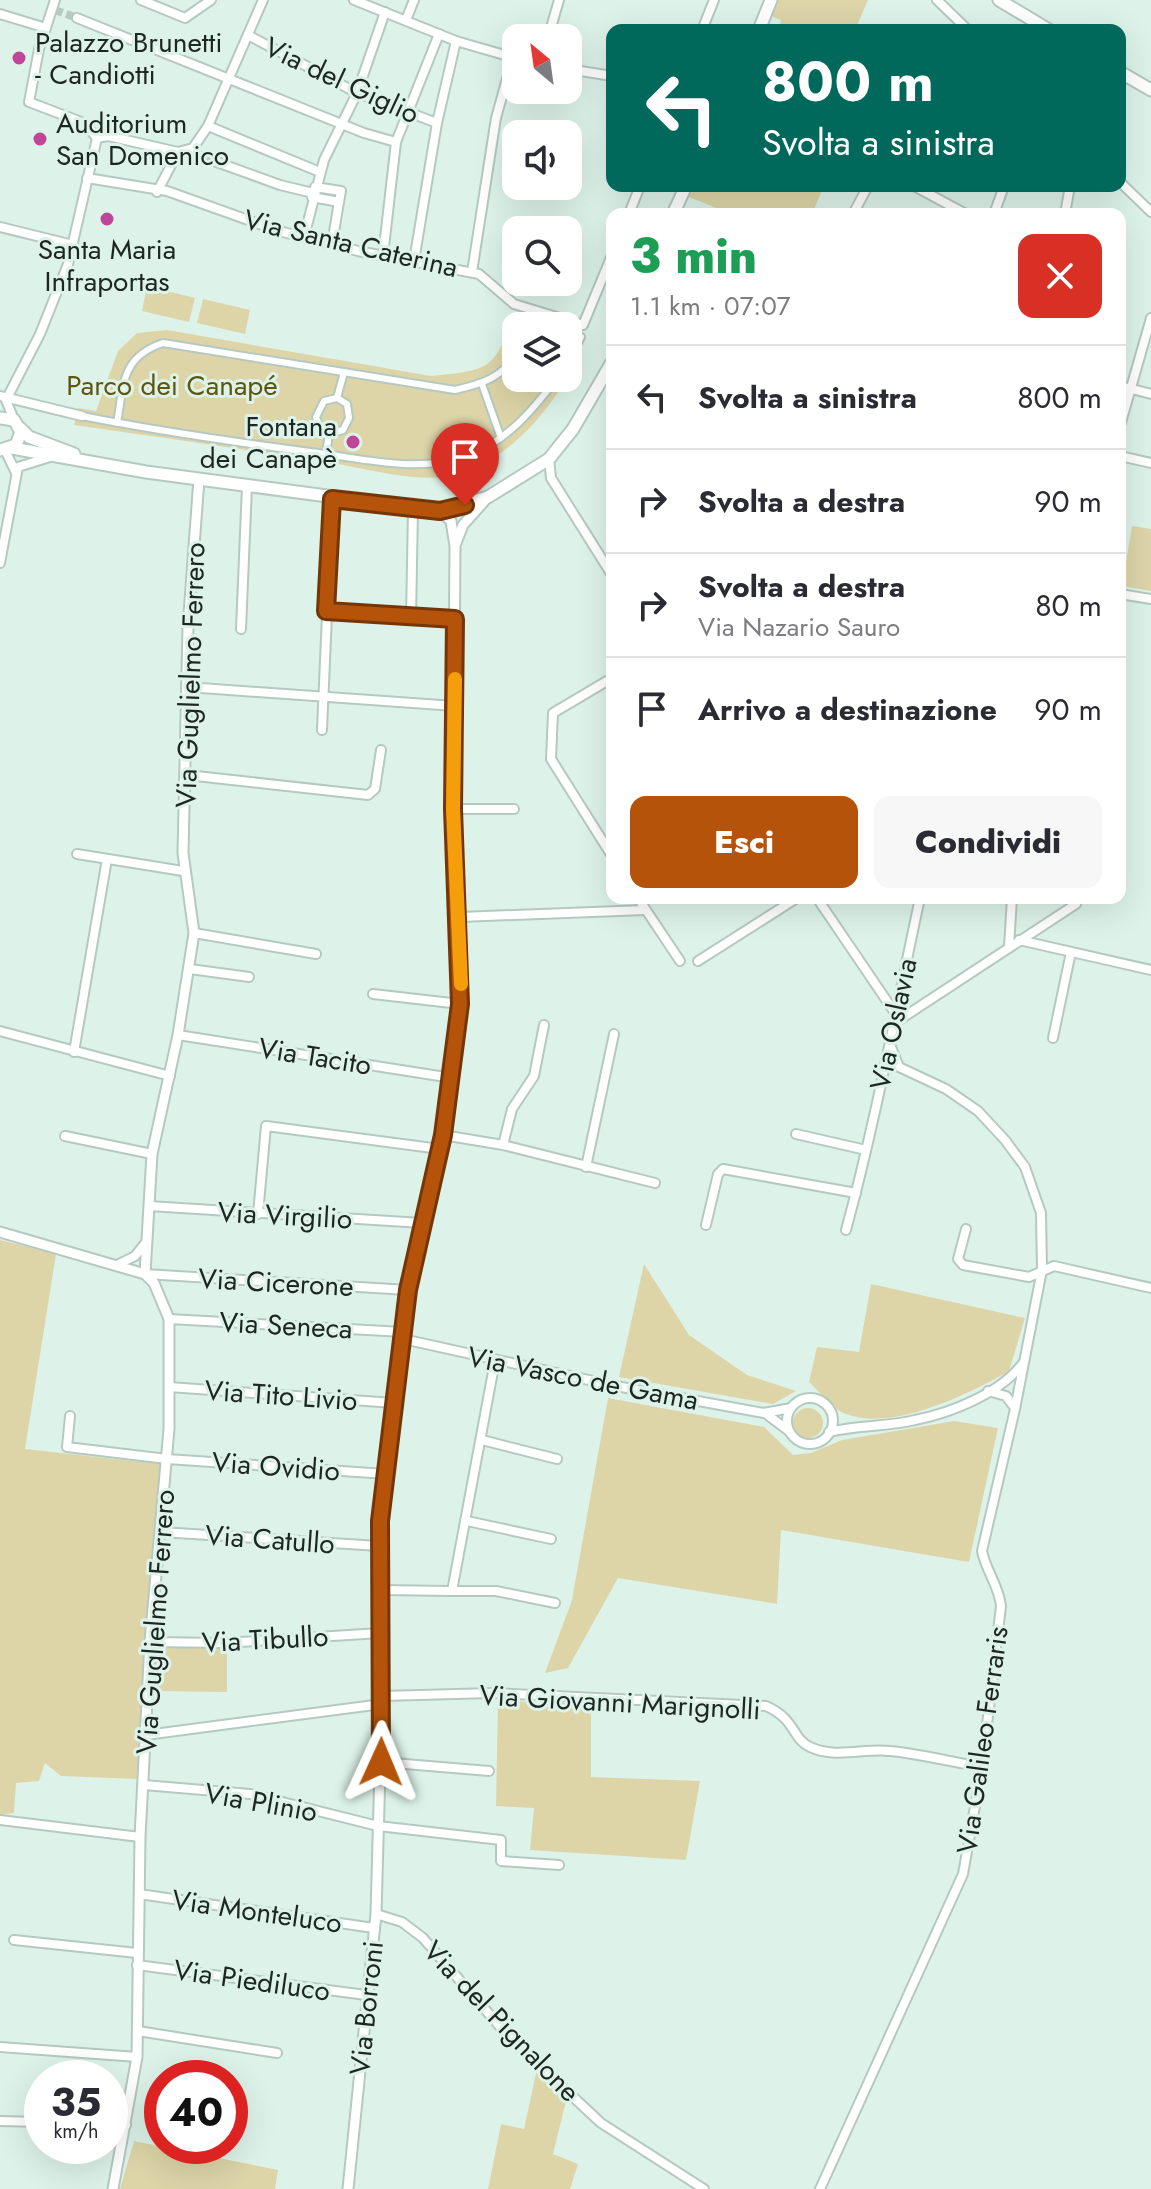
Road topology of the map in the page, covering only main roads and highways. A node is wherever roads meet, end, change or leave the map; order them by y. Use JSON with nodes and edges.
{"nodes":[{"id":1,"x":771,"y":0,"type":"edge"},
{"id":2,"x":999,"y":0,"type":"edge"},
{"id":3,"x":761,"y":24,"type":"edge"},
{"id":4,"x":1039,"y":24,"type":"edge"},
{"id":5,"x":1126,"y":75,"type":"edge"},
{"id":6,"x":1151,"y":90,"type":"edge"},
{"id":7,"x":606,"y":377,"type":"edge"},
{"id":8,"x":0,"y":418,"type":"edge"},
{"id":9,"x":17,"y":424,"type":"junction"},
{"id":10,"x":6,"y":449,"type":"edge"},
{"id":11,"x":93,"y":462,"type":"junction"}],
"edges":[{"from":1,"to":3,"type":"main road"},
{"from":2,"to":4,"type":"main road"},
{"from":5,"to":6,"type":"main road"},
{"from":7,"to":11,"type":"main road"},
{"from":8,"to":9,"type":"main road"},
{"from":9,"to":10,"type":"main road"},
{"from":9,"to":11,"type":"main road"},
{"from":10,"to":11,"type":"main road"}]}
